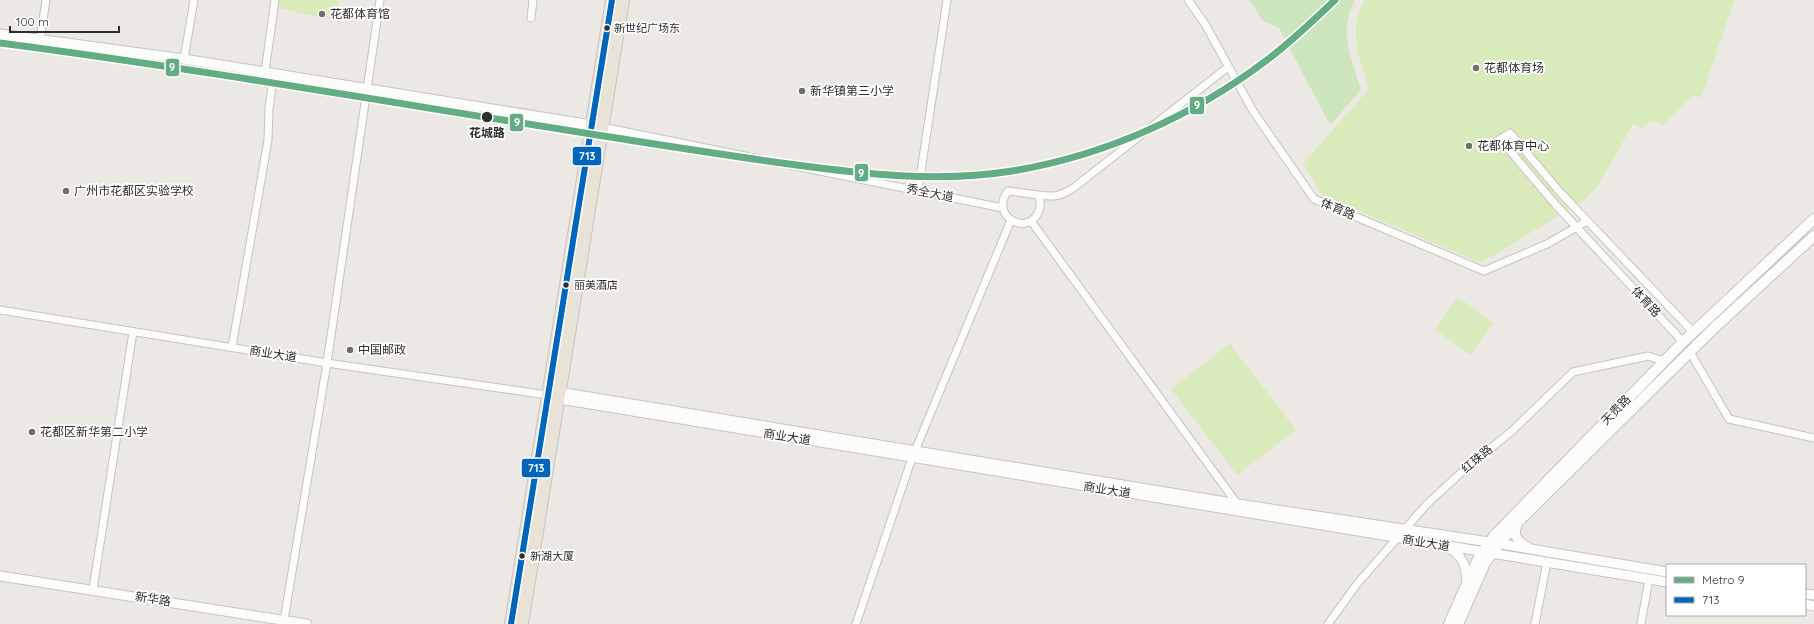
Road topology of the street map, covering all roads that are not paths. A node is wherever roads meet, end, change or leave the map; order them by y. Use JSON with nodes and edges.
{"nodes":[{"id":1,"x":46,"y":0,"type":"edge"},
{"id":2,"x":194,"y":0,"type":"edge"},
{"id":3,"x":275,"y":0,"type":"edge"},
{"id":4,"x":380,"y":0,"type":"edge"},
{"id":5,"x":533,"y":0,"type":"edge"},
{"id":6,"x":612,"y":0,"type":"edge"},
{"id":7,"x":623,"y":0,"type":"edge"},
{"id":8,"x":947,"y":0,"type":"edge"},
{"id":9,"x":1188,"y":0,"type":"edge"},
{"id":10,"x":531,"y":18,"type":"dead end"},
{"id":11,"x":2,"y":34,"type":"edge"},
{"id":12,"x":40,"y":40,"type":"junction"},
{"id":13,"x":184,"y":59,"type":"junction"},
{"id":14,"x":1228,"y":66,"type":"junction"},
{"id":15,"x":269,"y":73,"type":"junction"},
{"id":16,"x":367,"y":88,"type":"junction"},
{"id":17,"x":597,"y":126,"type":"junction"},
{"id":18,"x":918,"y":191,"type":"junction"},
{"id":19,"x":1038,"y":195,"type":"junction"},
{"id":20,"x":1003,"y":208,"type":"junction"},
{"id":21,"x":1814,"y":219,"type":"edge"},
{"id":22,"x":1011,"y":220,"type":"junction"},
{"id":23,"x":1032,"y":221,"type":"junction"},
{"id":24,"x":1587,"y":221,"type":"junction"},
{"id":25,"x":1576,"y":227,"type":"junction"},
{"id":26,"x":1814,"y":236,"type":"edge"},
{"id":27,"x":0,"y":310,"type":"edge"},
{"id":28,"x":133,"y":332,"type":"junction"},
{"id":29,"x":1693,"y":332,"type":"junction"},
{"id":30,"x":1683,"y":342,"type":"junction"},
{"id":31,"x":232,"y":347,"type":"junction"},
{"id":32,"x":1690,"y":352,"type":"junction"},
{"id":33,"x":1664,"y":361,"type":"junction"},
{"id":34,"x":327,"y":363,"type":"junction"},
{"id":35,"x":555,"y":396,"type":"junction"},
{"id":36,"x":1814,"y":438,"type":"edge"},
{"id":37,"x":914,"y":454,"type":"junction"},
{"id":38,"x":1238,"y":504,"type":"junction"},
{"id":39,"x":1244,"y":513,"type":"junction"},
{"id":40,"x":1517,"y":523,"type":"junction"},
{"id":41,"x":1405,"y":530,"type":"junction"},
{"id":42,"x":1397,"y":538,"type":"junction"},
{"id":43,"x":1494,"y":543,"type":"junction"},
{"id":44,"x":1442,"y":545,"type":"junction"},
{"id":45,"x":1534,"y":551,"type":"junction"},
{"id":46,"x":1487,"y":553,"type":"junction"},
{"id":47,"x":1546,"y":562,"type":"junction"},
{"id":48,"x":1666,"y":572,"type":"edge"},
{"id":49,"x":0,"y":576,"type":"edge"},
{"id":50,"x":1649,"y":579,"type":"junction"},
{"id":51,"x":1467,"y":582,"type":"junction"},
{"id":52,"x":1666,"y":582,"type":"edge"},
{"id":53,"x":93,"y":589,"type":"junction"},
{"id":54,"x":284,"y":620,"type":"junction"},
{"id":55,"x":307,"y":624,"type":"edge"},
{"id":56,"x":511,"y":624,"type":"edge"},
{"id":57,"x":522,"y":624,"type":"edge"},
{"id":58,"x":856,"y":624,"type":"edge"},
{"id":59,"x":1328,"y":624,"type":"edge"},
{"id":60,"x":1449,"y":624,"type":"edge"},
{"id":61,"x":1458,"y":624,"type":"edge"},
{"id":62,"x":1535,"y":624,"type":"edge"},
{"id":63,"x":1641,"y":624,"type":"edge"}],
"edges":[{"from":1,"to":12,"type":"street"},
{"from":2,"to":13,"type":"street"},
{"from":3,"to":15,"type":"street"},
{"from":4,"to":16,"type":"street"},
{"from":5,"to":10,"type":"street"},
{"from":6,"to":17,"type":"highway"},
{"from":7,"to":17,"type":"highway"},
{"from":8,"to":18,"type":"street"},
{"from":9,"to":14,"type":"street","name":"体育路"},
{"from":11,"to":12,"type":"street","name":"秀全大道"},
{"from":12,"to":13,"type":"street","name":"秀全大道"},
{"from":13,"to":15,"type":"street","name":"秀全大道"},
{"from":14,"to":19,"type":"street"},
{"from":14,"to":25,"type":"street","name":"体育路"},
{"from":15,"to":16,"type":"street","name":"秀全大道"},
{"from":15,"to":31,"type":"street"},
{"from":16,"to":17,"type":"street","name":"秀全大道"},
{"from":16,"to":34,"type":"street"},
{"from":17,"to":18,"type":"street","name":"秀全大道"},
{"from":17,"to":35,"type":"highway"},
{"from":18,"to":20,"type":"street","name":"秀全大道"},
{"from":19,"to":20,"type":"street"},
{"from":19,"to":23,"type":"street"},
{"from":20,"to":22,"type":"street"},
{"from":21,"to":29,"type":"main road","name":"天贵路"},
{"from":22,"to":23,"type":"street"},
{"from":22,"to":37,"type":"street"},
{"from":23,"to":38,"type":"street"},
{"from":24,"to":25,"type":"street","name":"体育路"},
{"from":24,"to":25,"type":"street","name":"体育路"},
{"from":24,"to":29,"type":"street","name":"体育路"},
{"from":25,"to":30,"type":"street","name":"体育路"},
{"from":26,"to":32,"type":"main road","name":"天贵路"},
{"from":27,"to":28,"type":"street","name":"商业大道"},
{"from":28,"to":31,"type":"street","name":"商业大道"},
{"from":28,"to":53,"type":"street"},
{"from":29,"to":30,"type":"main road","name":"天贵路"},
{"from":30,"to":33,"type":"main road","name":"天贵路"},
{"from":31,"to":34,"type":"street","name":"商业大道"},
{"from":32,"to":36,"type":"street"},
{"from":32,"to":40,"type":"main road","name":"天贵路"},
{"from":33,"to":41,"type":"street","name":"红珠路"},
{"from":33,"to":43,"type":"main road","name":"天贵路"},
{"from":34,"to":35,"type":"street","name":"商业大道"},
{"from":34,"to":54,"type":"street"},
{"from":35,"to":37,"type":"street","name":"商业大道"},
{"from":35,"to":56,"type":"highway"},
{"from":35,"to":57,"type":"highway"},
{"from":37,"to":38,"type":"street","name":"商业大道"},
{"from":37,"to":39,"type":"street","name":"商业大道"},
{"from":37,"to":58,"type":"street"},
{"from":38,"to":39,"type":"street"},
{"from":38,"to":41,"type":"street","name":"商业大道"},
{"from":39,"to":42,"type":"street","name":"商业大道"},
{"from":40,"to":43,"type":"main road","name":"天贵路"},
{"from":40,"to":45,"type":"street"},
{"from":41,"to":42,"type":"street","name":"红珠路"},
{"from":41,"to":43,"type":"street","name":"商业大道"},
{"from":42,"to":44,"type":"street","name":"商业大道"},
{"from":42,"to":59,"type":"street","name":"红珠路"},
{"from":43,"to":45,"type":"street","name":"商业大道"},
{"from":43,"to":46,"type":"main road","name":"天贵路"},
{"from":44,"to":46,"type":"street","name":"商业大道"},
{"from":44,"to":51,"type":"street"},
{"from":45,"to":48,"type":"street","name":"商业大道"},
{"from":46,"to":47,"type":"street","name":"商业大道"},
{"from":46,"to":51,"type":"main road","name":"天贵路"},
{"from":46,"to":61,"type":"main road","name":"天贵路"},
{"from":47,"to":50,"type":"street","name":"商业大道"},
{"from":47,"to":62,"type":"street"},
{"from":49,"to":53,"type":"street","name":"新华路"},
{"from":50,"to":52,"type":"street","name":"商业大道"},
{"from":50,"to":63,"type":"street"},
{"from":51,"to":60,"type":"main road","name":"天贵路"},
{"from":53,"to":54,"type":"street","name":"新华路"},
{"from":54,"to":55,"type":"street","name":"新华路"}]}
